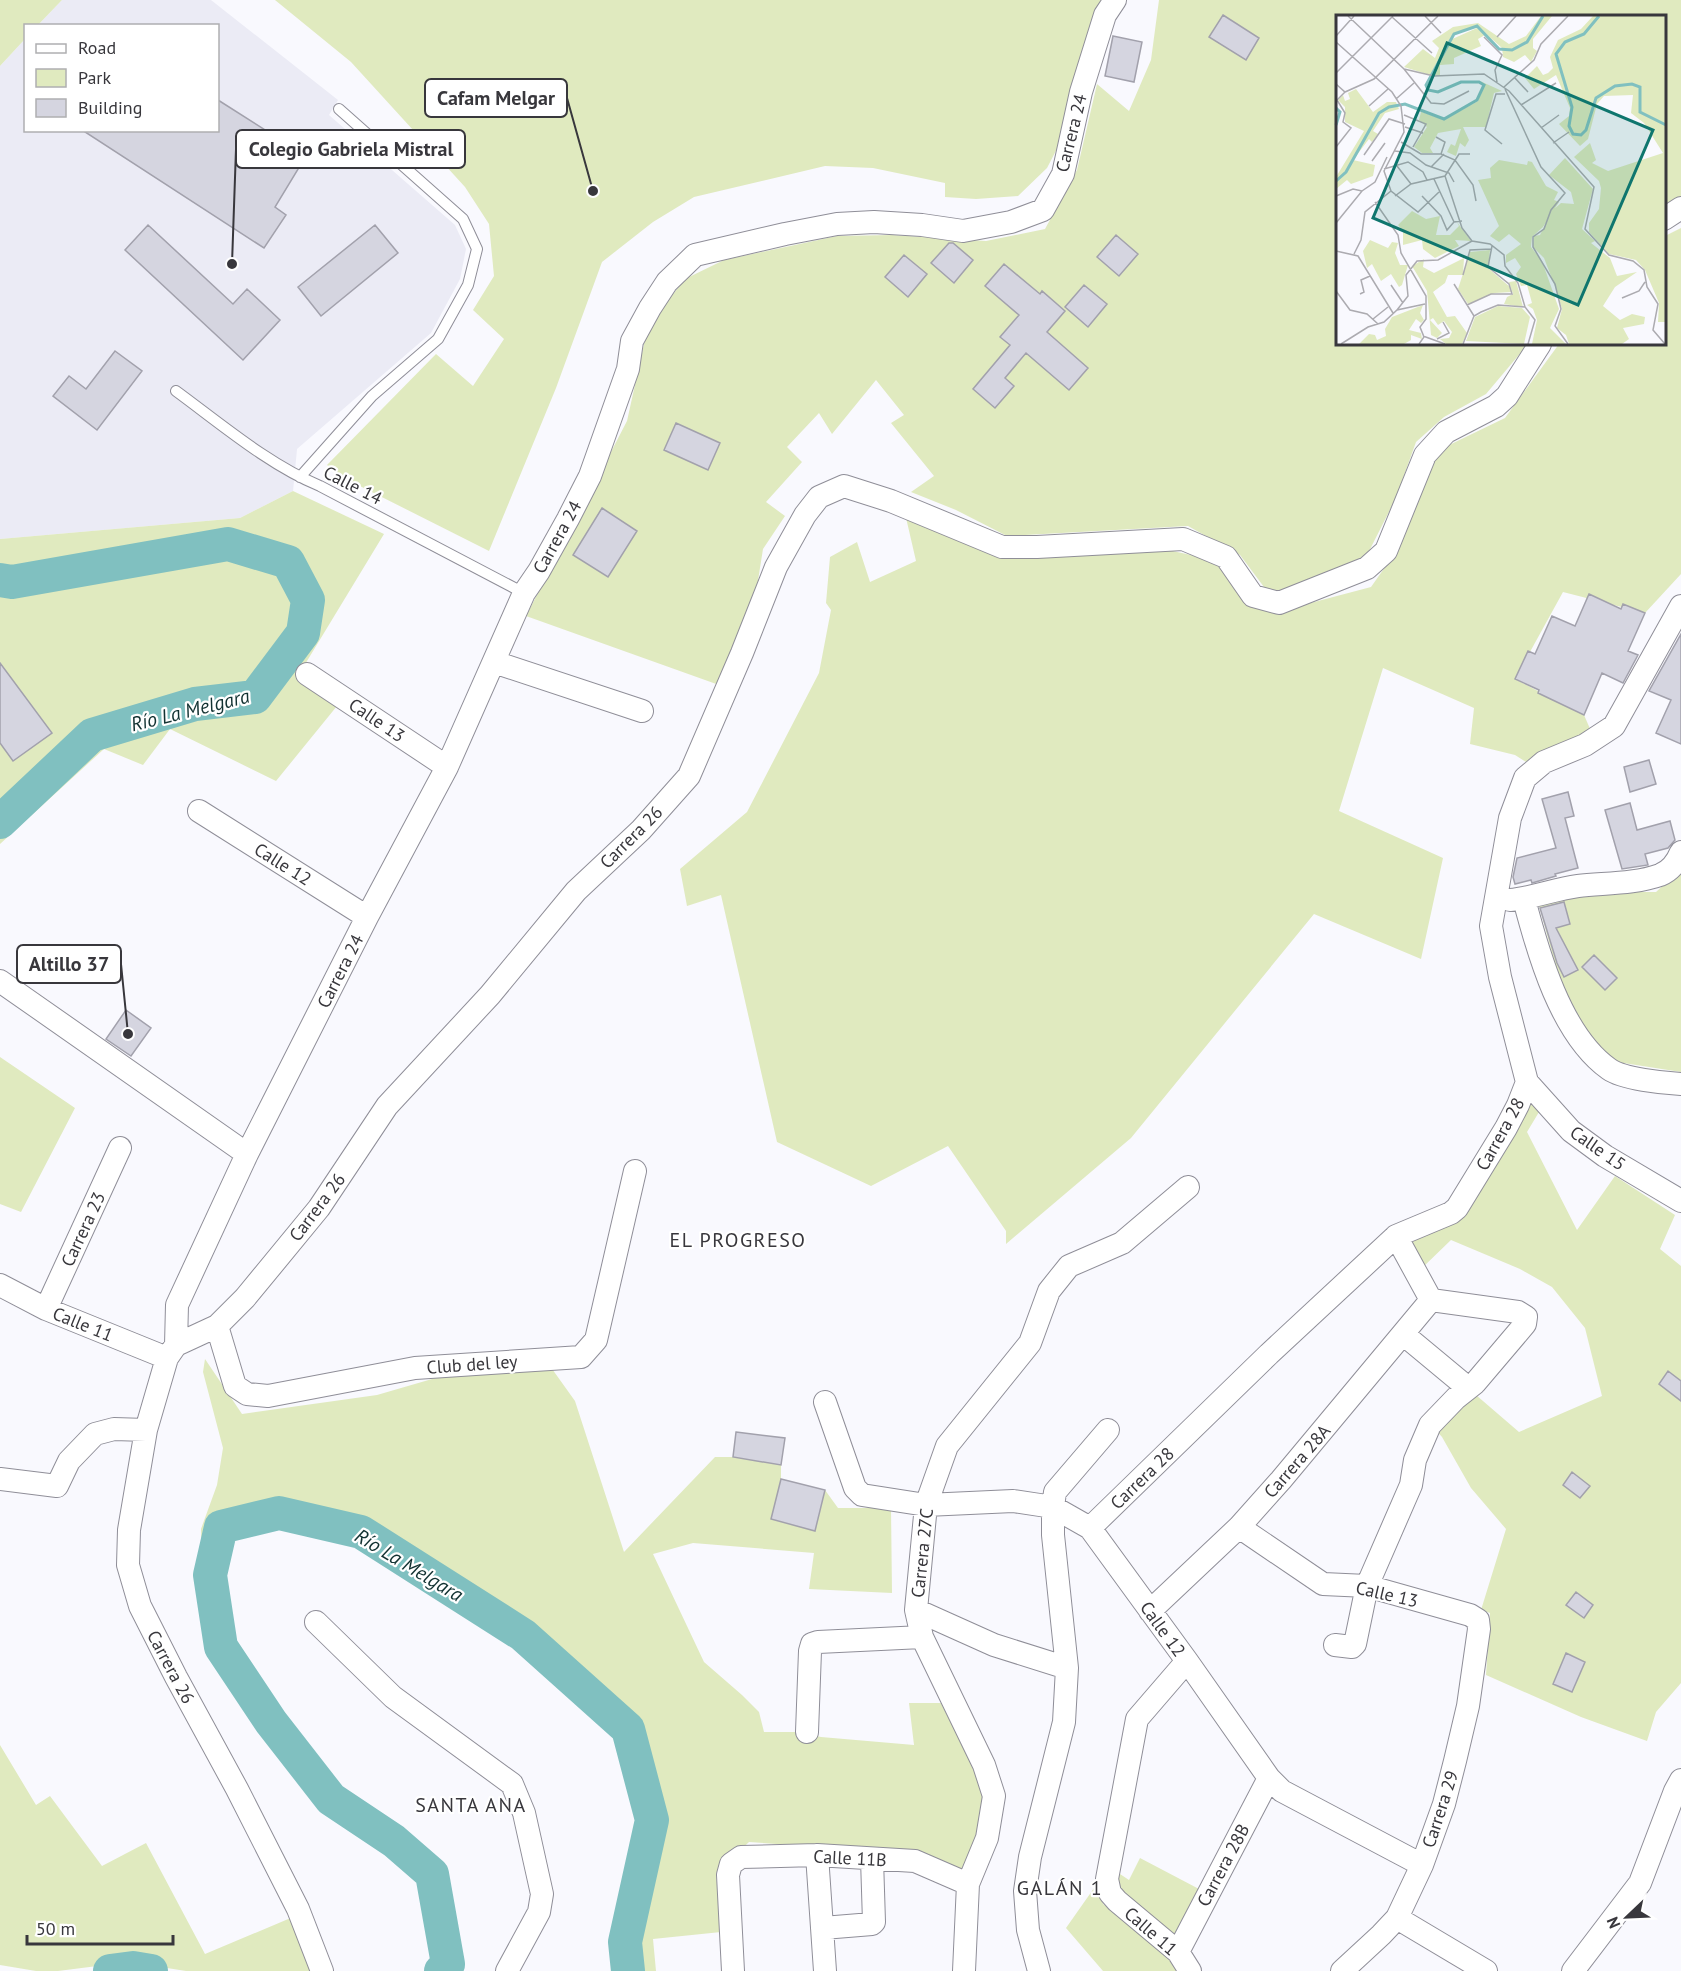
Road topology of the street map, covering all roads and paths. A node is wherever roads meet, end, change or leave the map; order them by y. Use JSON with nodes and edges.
{"nodes":[{"id":1,"x":1115,"y":0,"type":"edge"},
{"id":2,"x":339,"y":109,"type":"dead end"},
{"id":3,"x":1681,"y":208,"type":"edge"},
{"id":4,"x":1666,"y":218,"type":"edge"},
{"id":5,"x":1539,"y":345,"type":"edge"},
{"id":6,"x":176,"y":391,"type":"dead end"},
{"id":7,"x":300,"y":477,"type":"junction"},
{"id":8,"x":524,"y":593,"type":"junction"},
{"id":9,"x":1681,"y":606,"type":"edge"},
{"id":10,"x":494,"y":662,"type":"junction"},
{"id":11,"x":307,"y":674,"type":"dead end"},
{"id":12,"x":642,"y":711,"type":"dead end"},
{"id":13,"x":447,"y":767,"type":"junction"},
{"id":14,"x":199,"y":811,"type":"dead end"},
{"id":15,"x":1681,"y":852,"type":"edge"},
{"id":16,"x":1524,"y":899,"type":"junction"},
{"id":17,"x":1496,"y":902,"type":"junction"},
{"id":18,"x":367,"y":917,"type":"junction"},
{"id":19,"x":0,"y":981,"type":"edge"},
{"id":20,"x":1527,"y":1082,"type":"junction"},
{"id":21,"x":1681,"y":1084,"type":"edge"},
{"id":22,"x":120,"y":1148,"type":"dead end"},
{"id":23,"x":247,"y":1154,"type":"junction"},
{"id":24,"x":635,"y":1171,"type":"dead end"},
{"id":25,"x":1188,"y":1187,"type":"dead end"},
{"id":26,"x":1681,"y":1201,"type":"edge"},
{"id":27,"x":1396,"y":1236,"type":"junction"},
{"id":28,"x":0,"y":1285,"type":"edge"},
{"id":29,"x":1431,"y":1300,"type":"junction"},
{"id":30,"x":46,"y":1309,"type":"junction"},
{"id":31,"x":217,"y":1326,"type":"junction"},
{"id":32,"x":1403,"y":1334,"type":"junction"},
{"id":33,"x":171,"y":1352,"type":"junction"},
{"id":34,"x":1468,"y":1388,"type":"junction"},
{"id":35,"x":825,"y":1402,"type":"dead end"},
{"id":36,"x":146,"y":1430,"type":"junction"},
{"id":37,"x":1108,"y":1430,"type":"dead end"},
{"id":38,"x":0,"y":1479,"type":"edge"},
{"id":39,"x":926,"y":1505,"type":"junction"},
{"id":40,"x":1053,"y":1508,"type":"junction"},
{"id":41,"x":1239,"y":1527,"type":"junction"},
{"id":42,"x":1090,"y":1528,"type":"junction"},
{"id":43,"x":1366,"y":1586,"type":"junction"},
{"id":44,"x":916,"y":1610,"type":"junction"},
{"id":45,"x":1150,"y":1611,"type":"junction"},
{"id":46,"x":1478,"y":1620,"type":"joint"},
{"id":47,"x":322,"y":1628,"type":"dead end"},
{"id":48,"x":922,"y":1637,"type":"junction"},
{"id":49,"x":1335,"y":1646,"type":"dead end"},
{"id":50,"x":1187,"y":1662,"type":"junction"},
{"id":51,"x":1067,"y":1668,"type":"junction"},
{"id":52,"x":807,"y":1732,"type":"dead end"},
{"id":53,"x":1269,"y":1778,"type":"junction"},
{"id":54,"x":1681,"y":1780,"type":"edge"},
{"id":55,"x":817,"y":1855,"type":"junction"},
{"id":56,"x":872,"y":1858,"type":"junction"},
{"id":57,"x":1422,"y":1865,"type":"junction"},
{"id":58,"x":968,"y":1884,"type":"junction"},
{"id":59,"x":1397,"y":1918,"type":"junction"},
{"id":60,"x":823,"y":1928,"type":"junction"},
{"id":61,"x":1178,"y":1952,"type":"junction"},
{"id":62,"x":321,"y":1967,"type":"edge"},
{"id":63,"x":507,"y":1971,"type":"edge"},
{"id":64,"x":733,"y":1971,"type":"edge"},
{"id":65,"x":825,"y":1971,"type":"edge"},
{"id":66,"x":964,"y":1971,"type":"edge"},
{"id":67,"x":1039,"y":1971,"type":"edge"},
{"id":68,"x":1190,"y":1971,"type":"edge"},
{"id":69,"x":1342,"y":1971,"type":"edge"},
{"id":70,"x":1486,"y":1971,"type":"edge"},
{"id":71,"x":1573,"y":1971,"type":"edge"}],
"edges":[{"from":1,"to":8,"type":"street","name":"Carrera 24"},
{"from":2,"to":7,"type":"lane"},
{"from":3,"to":4,"type":"street"},
{"from":5,"to":31,"type":"street","name":"Carrera 26"},
{"from":6,"to":7,"type":"lane","name":"Calle 14"},
{"from":7,"to":8,"type":"lane","name":"Calle 14"},
{"from":8,"to":10,"type":"street","name":"Carrera 24"},
{"from":9,"to":17,"type":"street","name":"Carrera 28"},
{"from":10,"to":12,"type":"street"},
{"from":10,"to":13,"type":"street","name":"Carrera 24"},
{"from":11,"to":13,"type":"street","name":"Calle 13"},
{"from":13,"to":18,"type":"street","name":"Carrera 24"},
{"from":14,"to":18,"type":"street","name":"Calle 12"},
{"from":15,"to":16,"type":"street"},
{"from":16,"to":17,"type":"street"},
{"from":16,"to":21,"type":"street"},
{"from":17,"to":20,"type":"street","name":"Carrera 28"},
{"from":18,"to":23,"type":"street","name":"Carrera 24"},
{"from":19,"to":23,"type":"street"},
{"from":20,"to":26,"type":"street","name":"Calle 15"},
{"from":20,"to":27,"type":"street","name":"Carrera 28"},
{"from":22,"to":30,"type":"street","name":"Carrera 23"},
{"from":23,"to":33,"type":"street","name":"Carrera 24"},
{"from":24,"to":31,"type":"street","name":"Club del ley"},
{"from":25,"to":39,"type":"street","name":"Carrera 27C"},
{"from":27,"to":29,"type":"street"},
{"from":27,"to":42,"type":"street","name":"Carrera 28"},
{"from":28,"to":30,"type":"street","name":"Calle 11"},
{"from":29,"to":32,"type":"street","name":"Carrera 28A"},
{"from":29,"to":34,"type":"street"},
{"from":30,"to":33,"type":"street","name":"Calle 11"},
{"from":31,"to":33,"type":"street","name":"Carrera 26"},
{"from":32,"to":34,"type":"street"},
{"from":32,"to":41,"type":"street","name":"Carrera 28A"},
{"from":33,"to":36,"type":"street","name":"Carrera 26"},
{"from":34,"to":43,"type":"street"},
{"from":35,"to":39,"type":"street","name":"Calle 12"},
{"from":36,"to":38,"type":"street"},
{"from":36,"to":62,"type":"street","name":"Carrera 26"},
{"from":37,"to":40,"type":"street"},
{"from":39,"to":40,"type":"street","name":"Calle 12"},
{"from":39,"to":44,"type":"street","name":"Carrera 27C"},
{"from":40,"to":42,"type":"street","name":"Calle 12"},
{"from":40,"to":51,"type":"street"},
{"from":41,"to":43,"type":"street","name":"Calle 13"},
{"from":41,"to":45,"type":"street","name":"Carrera 28A"},
{"from":42,"to":45,"type":"street","name":"Calle 12"},
{"from":43,"to":46,"type":"street","name":"Calle 13"},
{"from":43,"to":49,"type":"street"},
{"from":44,"to":48,"type":"street","name":"Carrera 27C"},
{"from":44,"to":51,"type":"street"},
{"from":45,"to":50,"type":"street","name":"Calle 12"},
{"from":46,"to":57,"type":"street","name":"Carrera 29"},
{"from":47,"to":63,"type":"street"},
{"from":48,"to":52,"type":"street"},
{"from":48,"to":58,"type":"street","name":"Carrera 27C"},
{"from":50,"to":53,"type":"street","name":"Calle 12"},
{"from":50,"to":61,"type":"street","name":"Calle 11"},
{"from":51,"to":67,"type":"street"},
{"from":53,"to":57,"type":"street","name":"Calle 12"},
{"from":53,"to":61,"type":"street","name":"Carrera 28B"},
{"from":54,"to":71,"type":"street"},
{"from":55,"to":56,"type":"street","name":"Calle 11B"},
{"from":55,"to":60,"type":"street"},
{"from":55,"to":64,"type":"street","name":"Calle 11B"},
{"from":56,"to":58,"type":"street","name":"Calle 11B"},
{"from":56,"to":60,"type":"street"},
{"from":57,"to":59,"type":"street","name":"Carrera 29"},
{"from":58,"to":66,"type":"street","name":"Carrera 27C"},
{"from":59,"to":69,"type":"street","name":"Carrera 29"},
{"from":59,"to":70,"type":"street"},
{"from":60,"to":65,"type":"street"},
{"from":61,"to":68,"type":"street","name":"Calle 11"}]}
